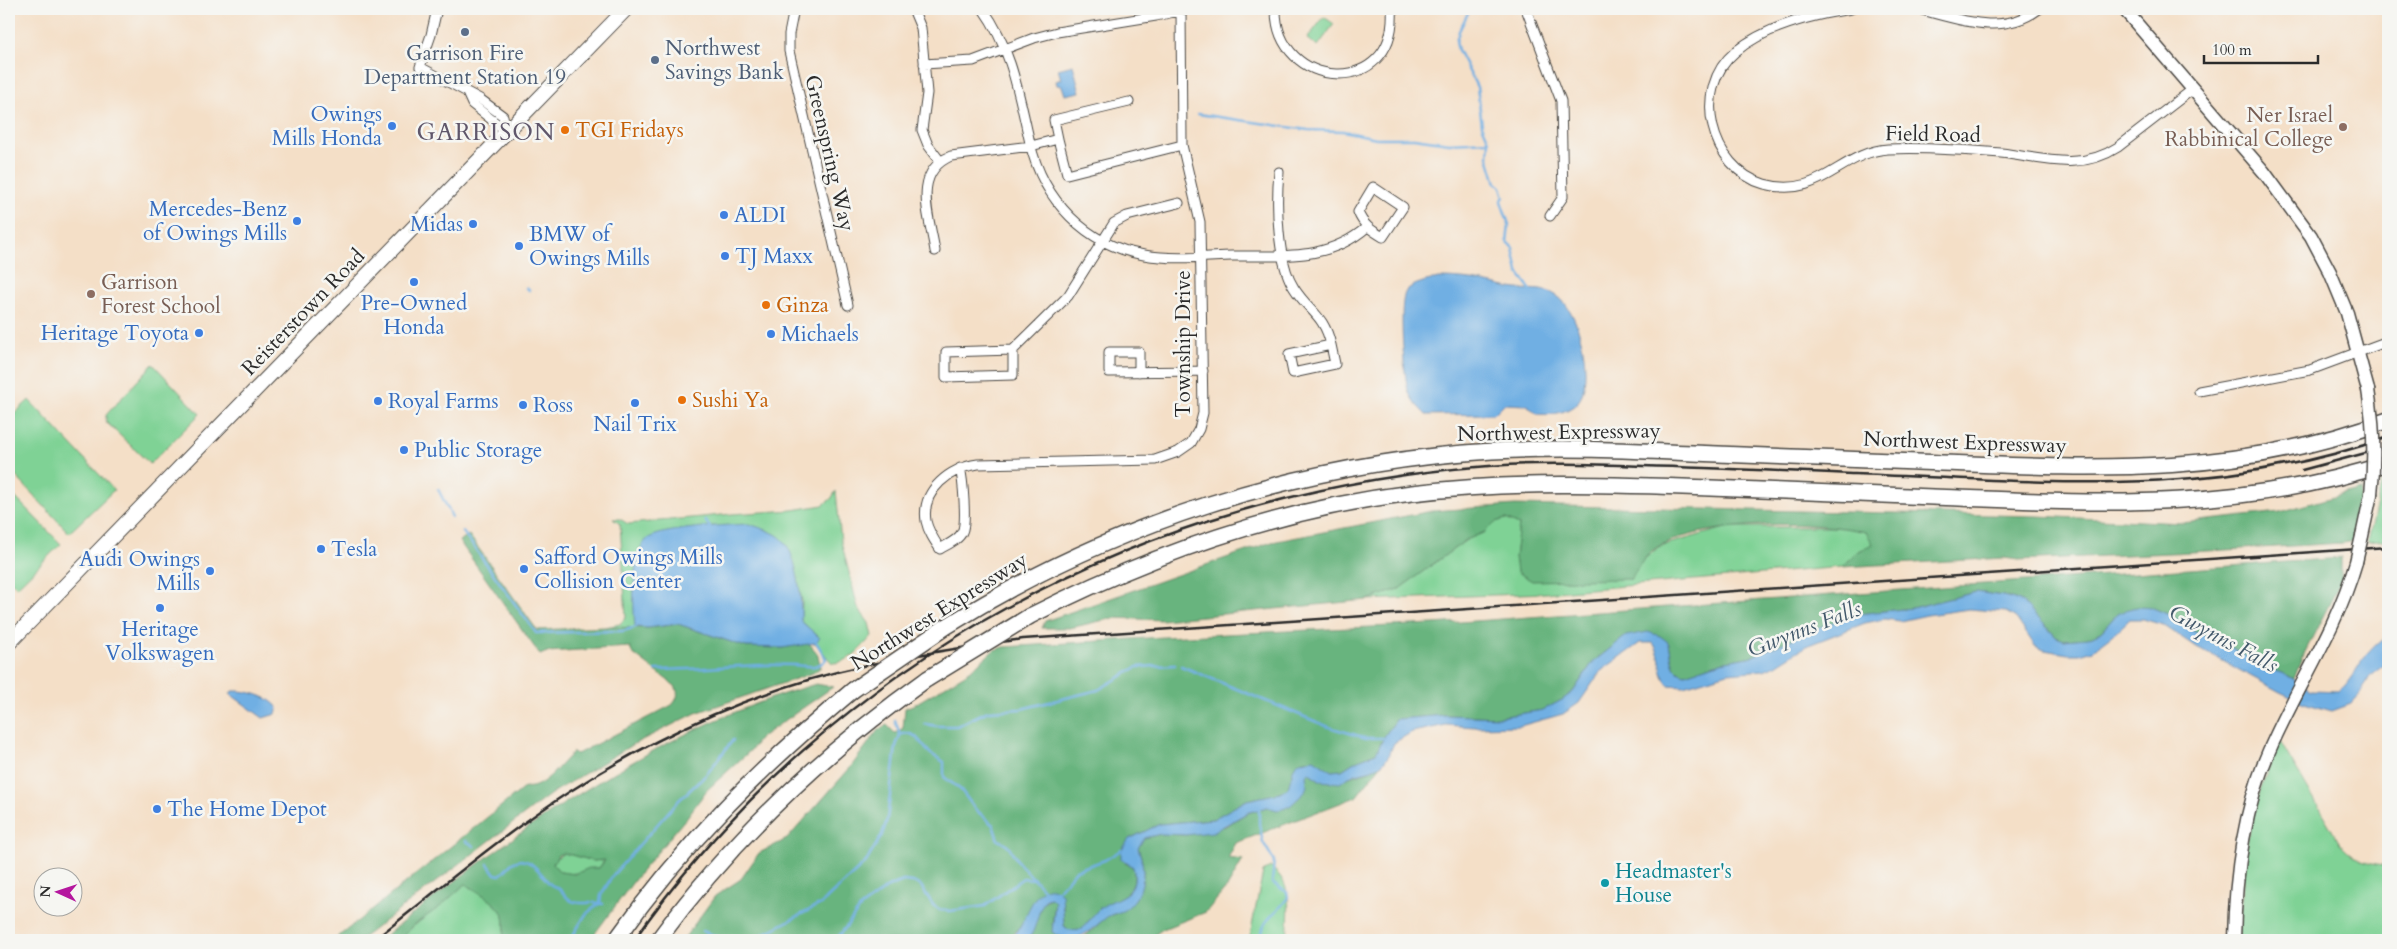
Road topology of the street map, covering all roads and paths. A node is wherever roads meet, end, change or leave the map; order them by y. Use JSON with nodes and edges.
{"nodes":[{"id":1,"x":437,"y":9,"type":"edge"},
{"id":2,"x":624,"y":9,"type":"edge"},
{"id":3,"x":794,"y":9,"type":"edge"},
{"id":4,"x":913,"y":9,"type":"edge"},
{"id":5,"x":983,"y":9,"type":"edge"},
{"id":6,"x":1276,"y":9,"type":"edge"},
{"id":7,"x":1392,"y":9,"type":"edge"},
{"id":8,"x":1526,"y":9,"type":"edge"},
{"id":9,"x":1851,"y":9,"type":"edge"},
{"id":10,"x":1918,"y":9,"type":"edge"},
{"id":11,"x":2039,"y":9,"type":"edge"},
{"id":12,"x":2124,"y":9,"type":"edge"},
{"id":13,"x":1183,"y":10,"type":"edge"},
{"id":14,"x":1005,"y":48,"type":"junction"},
{"id":15,"x":924,"y":64,"type":"junction"},
{"id":16,"x":2194,"y":89,"type":"junction"},
{"id":17,"x":1129,"y":102,"type":"dead end"},
{"id":18,"x":506,"y":131,"type":"junction"},
{"id":19,"x":1058,"y":139,"type":"junction"},
{"id":20,"x":1182,"y":145,"type":"junction"},
{"id":21,"x":1031,"y":146,"type":"junction"},
{"id":22,"x":940,"y":160,"type":"junction"},
{"id":23,"x":1279,"y":172,"type":"dead end"},
{"id":24,"x":1178,"y":203,"type":"dead end"},
{"id":25,"x":1550,"y":216,"type":"dead end"},
{"id":26,"x":1367,"y":227,"type":"junction"},
{"id":27,"x":1102,"y":240,"type":"junction"},
{"id":28,"x":935,"y":251,"type":"dead end"},
{"id":29,"x":1284,"y":255,"type":"junction"},
{"id":30,"x":1201,"y":257,"type":"junction"},
{"id":31,"x":848,"y":305,"type":"dead end"},
{"id":32,"x":2388,"y":341,"type":"edge"},
{"id":33,"x":1331,"y":345,"type":"junction"},
{"id":34,"x":1013,"y":350,"type":"junction"},
{"id":35,"x":2358,"y":351,"type":"junction"},
{"id":36,"x":1203,"y":371,"type":"junction"},
{"id":37,"x":1139,"y":372,"type":"dead end"},
{"id":38,"x":2199,"y":391,"type":"dead end"},
{"id":39,"x":2388,"y":420,"type":"edge"},
{"id":40,"x":2388,"y":463,"type":"edge"},
{"id":41,"x":960,"y":468,"type":"junction"},
{"id":42,"x":9,"y":643,"type":"edge"},
{"id":43,"x":616,"y":940,"type":"edge"},
{"id":44,"x":658,"y":940,"type":"edge"},
{"id":45,"x":2234,"y":940,"type":"edge"}],
"edges":[{"from":1,"to":18,"type":"street"},
{"from":2,"to":18,"type":"main road","name":"Reisterstown Road"},
{"from":3,"to":31,"type":"street","name":"Greenspring Way"},
{"from":4,"to":15,"type":"street"},
{"from":5,"to":14,"type":"street"},
{"from":6,"to":7,"type":"street"},
{"from":8,"to":25,"type":"street"},
{"from":9,"to":16,"type":"street","name":"Field Road"},
{"from":10,"to":11,"type":"street"},
{"from":12,"to":16,"type":"main road"},
{"from":13,"to":14,"type":"street"},
{"from":13,"to":20,"type":"street","name":"Township Drive"},
{"from":14,"to":15,"type":"street"},
{"from":14,"to":21,"type":"street"},
{"from":15,"to":22,"type":"street"},
{"from":16,"to":35,"type":"main road"},
{"from":17,"to":19,"type":"street"},
{"from":18,"to":42,"type":"main road","name":"Reisterstown Road"},
{"from":19,"to":20,"type":"street"},
{"from":19,"to":21,"type":"street"},
{"from":20,"to":30,"type":"street","name":"Township Drive"},
{"from":21,"to":22,"type":"street"},
{"from":21,"to":27,"type":"street"},
{"from":22,"to":28,"type":"street"},
{"from":23,"to":29,"type":"street"},
{"from":24,"to":27,"type":"street"},
{"from":26,"to":26,"type":"street"},
{"from":26,"to":29,"type":"street"},
{"from":27,"to":30,"type":"street"},
{"from":27,"to":34,"type":"street"},
{"from":29,"to":30,"type":"street"},
{"from":29,"to":33,"type":"street"},
{"from":30,"to":36,"type":"street","name":"Township Drive"},
{"from":32,"to":35,"type":"street"},
{"from":33,"to":33,"type":"street"},
{"from":34,"to":34,"type":"street"},
{"from":35,"to":38,"type":"street"},
{"from":35,"to":45,"type":"main road","bridge":true},
{"from":36,"to":37,"type":"street"},
{"from":36,"to":41,"type":"street","name":"Township Drive"},
{"from":39,"to":43,"type":"highway","name":"Northwest Expressway","bridge":true},
{"from":40,"to":44,"type":"highway","bridge":true},
{"from":41,"to":41,"type":"street","name":"Township Drive"}]}
